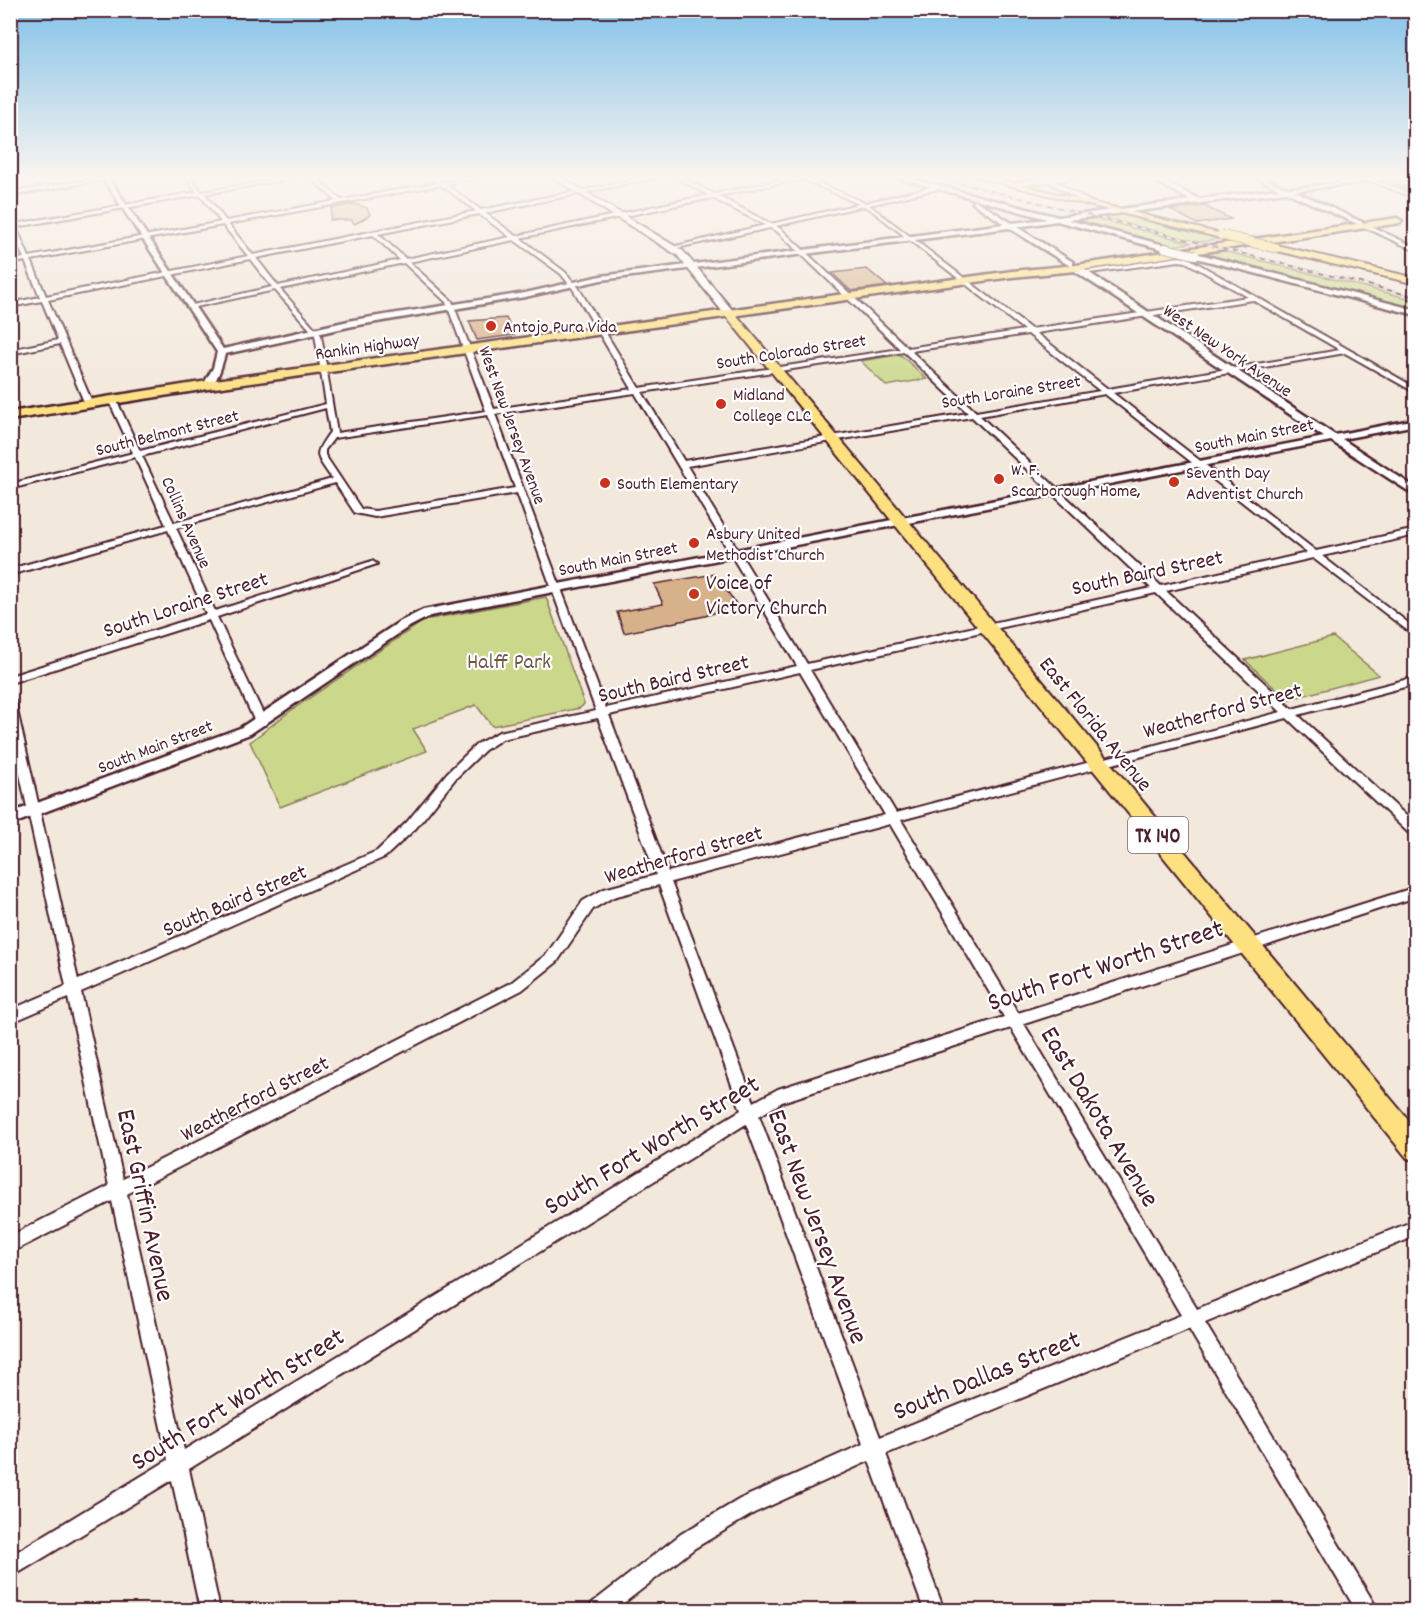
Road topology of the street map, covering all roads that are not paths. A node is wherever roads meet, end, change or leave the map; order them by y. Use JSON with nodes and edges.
{"nodes":[{"id":1,"x":802,"y":252,"type":"edge"},
{"id":2,"x":24,"y":253,"type":"edge"},
{"id":3,"x":61,"y":253,"type":"edge"},
{"id":4,"x":155,"y":253,"type":"edge"},
{"id":5,"x":248,"y":253,"type":"edge"},
{"id":6,"x":273,"y":253,"type":"edge"},
{"id":7,"x":395,"y":253,"type":"edge"},
{"id":8,"x":443,"y":253,"type":"edge"},
{"id":9,"x":536,"y":253,"type":"edge"},
{"id":10,"x":678,"y":253,"type":"edge"},
{"id":11,"x":797,"y":253,"type":"edge"},
{"id":12,"x":928,"y":253,"type":"edge"},
{"id":13,"x":1052,"y":253,"type":"edge"},
{"id":14,"x":1182,"y":253,"type":"edge"},
{"id":15,"x":1185,"y":253,"type":"edge"},
{"id":16,"x":1296,"y":253,"type":"edge"},
{"id":17,"x":252,"y":257,"type":"junction"},
{"id":18,"x":27,"y":259,"type":"junction"},
{"id":19,"x":404,"y":261,"type":"junction"},
{"id":20,"x":10,"y":262,"type":"edge"},
{"id":21,"x":691,"y":266,"type":"junction"},
{"id":22,"x":1076,"y":268,"type":"junction"},
{"id":23,"x":169,"y":273,"type":"junction"},
{"id":24,"x":964,"y":281,"type":"junction"},
{"id":25,"x":1416,"y":281,"type":"edge"},
{"id":26,"x":574,"y":284,"type":"junction"},
{"id":27,"x":276,"y":288,"type":"junction"},
{"id":28,"x":850,"y":297,"type":"junction"},
{"id":29,"x":44,"y":298,"type":"junction"},
{"id":30,"x":1254,"y":298,"type":"junction"},
{"id":31,"x":10,"y":305,"type":"edge"},
{"id":32,"x":191,"y":306,"type":"junction"},
{"id":33,"x":452,"y":307,"type":"junction"},
{"id":34,"x":1416,"y":313,"type":"edge"},
{"id":35,"x":730,"y":314,"type":"junction"},
{"id":36,"x":1145,"y":314,"type":"junction"},
{"id":37,"x":315,"y":331,"type":"junction"},
{"id":38,"x":602,"y":331,"type":"junction"},
{"id":39,"x":1029,"y":332,"type":"junction"},
{"id":40,"x":62,"y":341,"type":"junction"},
{"id":41,"x":468,"y":350,"type":"junction"},
{"id":42,"x":907,"y":350,"type":"junction"},
{"id":43,"x":1346,"y":351,"type":"junction"},
{"id":44,"x":10,"y":352,"type":"edge"},
{"id":45,"x":221,"y":352,"type":"junction"},
{"id":46,"x":324,"y":370,"type":"junction"},
{"id":47,"x":776,"y":370,"type":"junction"},
{"id":48,"x":1230,"y":371,"type":"junction"},
{"id":49,"x":208,"y":385,"type":"junction"},
{"id":50,"x":638,"y":391,"type":"junction"},
{"id":51,"x":1416,"y":391,"type":"edge"},
{"id":52,"x":1106,"y":392,"type":"junction"},
{"id":53,"x":112,"y":399,"type":"junction"},
{"id":54,"x":88,"y":402,"type":"junction"},
{"id":55,"x":330,"y":405,"type":"junction"},
{"id":56,"x":491,"y":414,"type":"junction"},
{"id":57,"x":974,"y":414,"type":"junction"},
{"id":58,"x":10,"y":416,"type":"edge"},
{"id":59,"x":1416,"y":422,"type":"edge"},
{"id":60,"x":332,"y":436,"type":"junction"},
{"id":61,"x":832,"y":438,"type":"junction"},
{"id":62,"x":1333,"y":438,"type":"junction"},
{"id":63,"x":139,"y":454,"type":"junction"},
{"id":64,"x":682,"y":464,"type":"junction"},
{"id":65,"x":1198,"y":464,"type":"junction"},
{"id":66,"x":337,"y":480,"type":"junction"},
{"id":67,"x":10,"y":487,"type":"edge"},
{"id":68,"x":520,"y":490,"type":"junction"},
{"id":69,"x":1056,"y":492,"type":"junction"},
{"id":70,"x":1416,"y":493,"type":"edge"},
{"id":71,"x":901,"y":522,"type":"junction"},
{"id":72,"x":170,"y":527,"type":"junction"},
{"id":73,"x":1416,"y":532,"type":"edge"},
{"id":74,"x":735,"y":554,"type":"junction"},
{"id":75,"x":1314,"y":554,"type":"junction"},
{"id":76,"x":372,"y":564,"type":"dead end"},
{"id":77,"x":10,"y":572,"type":"edge"},
{"id":78,"x":556,"y":588,"type":"junction"},
{"id":79,"x":1158,"y":589,"type":"junction"},
{"id":80,"x":210,"y":615,"type":"junction"},
{"id":81,"x":987,"y":627,"type":"junction"},
{"id":82,"x":1416,"y":634,"type":"edge"},
{"id":83,"x":804,"y":668,"type":"junction"},
{"id":84,"x":10,"y":680,"type":"edge"},
{"id":85,"x":1416,"y":680,"type":"edge"},
{"id":86,"x":10,"y":701,"type":"edge"},
{"id":87,"x":602,"y":713,"type":"junction"},
{"id":88,"x":1289,"y":713,"type":"junction"},
{"id":89,"x":261,"y":722,"type":"junction"},
{"id":90,"x":1099,"y":763,"type":"junction"},
{"id":91,"x":34,"y":811,"type":"junction"},
{"id":92,"x":893,"y":818,"type":"junction"},
{"id":93,"x":10,"y":819,"type":"edge"},
{"id":94,"x":1416,"y":833,"type":"edge"},
{"id":95,"x":663,"y":878,"type":"junction"},
{"id":96,"x":1416,"y":892,"type":"edge"},
{"id":97,"x":1249,"y":946,"type":"junction"},
{"id":98,"x":74,"y":989,"type":"junction"},
{"id":99,"x":10,"y":1017,"type":"edge"},
{"id":100,"x":1013,"y":1020,"type":"junction"},
{"id":101,"x":750,"y":1112,"type":"junction"},
{"id":102,"x":1416,"y":1149,"type":"edge"},
{"id":103,"x":117,"y":1190,"type":"junction"},
{"id":104,"x":1416,"y":1228,"type":"edge"},
{"id":105,"x":10,"y":1245,"type":"edge"},
{"id":106,"x":1192,"y":1318,"type":"junction"},
{"id":107,"x":874,"y":1449,"type":"junction"},
{"id":108,"x":178,"y":1465,"type":"junction"},
{"id":109,"x":10,"y":1568,"type":"edge"},
{"id":110,"x":210,"y":1611,"type":"edge"},
{"id":111,"x":599,"y":1611,"type":"edge"},
{"id":112,"x":934,"y":1611,"type":"edge"},
{"id":113,"x":1366,"y":1611,"type":"edge"}],
"edges":[{"from":1,"to":28,"type":"street"},
{"from":2,"to":18,"type":"street"},
{"from":3,"to":18,"type":"street"},
{"from":4,"to":23,"type":"street"},
{"from":5,"to":17,"type":"street"},
{"from":6,"to":17,"type":"street"},
{"from":7,"to":19,"type":"street","name":"West New Jersey Avenue"},
{"from":8,"to":19,"type":"street"},
{"from":9,"to":26,"type":"street","name":"East Dakota Avenue"},
{"from":10,"to":21,"type":"main road"},
{"from":11,"to":21,"type":"street"},
{"from":12,"to":24,"type":"street"},
{"from":13,"to":22,"type":"street","name":"West New York Avenue"},
{"from":14,"to":22,"type":"highway","name":"Rankin Highway"},
{"from":15,"to":34,"type":"street","bridge":true},
{"from":16,"to":25,"type":"main road","bridge":true},
{"from":17,"to":23,"type":"street"},
{"from":17,"to":27,"type":"street"},
{"from":18,"to":20,"type":"street"},
{"from":18,"to":29,"type":"street"},
{"from":19,"to":27,"type":"street"},
{"from":19,"to":33,"type":"street","name":"West New Jersey Avenue"},
{"from":21,"to":26,"type":"street"},
{"from":21,"to":35,"type":"main road"},
{"from":22,"to":24,"type":"highway","name":"Rankin Highway"},
{"from":22,"to":30,"type":"street"},
{"from":22,"to":36,"type":"street","name":"West New York Avenue"},
{"from":23,"to":29,"type":"street"},
{"from":23,"to":32,"type":"street"},
{"from":24,"to":28,"type":"highway","name":"Rankin Highway"},
{"from":24,"to":39,"type":"street"},
{"from":26,"to":33,"type":"street"},
{"from":26,"to":38,"type":"street","name":"East Dakota Avenue"},
{"from":27,"to":32,"type":"street"},
{"from":27,"to":37,"type":"street"},
{"from":28,"to":35,"type":"highway","name":"Rankin Highway"},
{"from":28,"to":42,"type":"street"},
{"from":29,"to":31,"type":"street"},
{"from":29,"to":40,"type":"street"},
{"from":30,"to":36,"type":"street","name":"South Colorado Street"},
{"from":30,"to":43,"type":"street"},
{"from":32,"to":45,"type":"street"},
{"from":33,"to":37,"type":"street"},
{"from":33,"to":41,"type":"street","name":"West New Jersey Avenue"},
{"from":35,"to":38,"type":"highway","name":"Rankin Highway"},
{"from":35,"to":47,"type":"main road","number":"TX 140"},
{"from":36,"to":39,"type":"street","name":"South Colorado Street"},
{"from":36,"to":48,"type":"street","name":"West New York Avenue"},
{"from":37,"to":45,"type":"street"},
{"from":37,"to":46,"type":"street"},
{"from":38,"to":41,"type":"highway","name":"Rankin Highway"},
{"from":38,"to":50,"type":"street","name":"East Dakota Avenue"},
{"from":39,"to":42,"type":"street","name":"South Colorado Street"},
{"from":39,"to":52,"type":"street"},
{"from":40,"to":44,"type":"street"},
{"from":40,"to":54,"type":"street"},
{"from":41,"to":46,"type":"highway","name":"Rankin Highway"},
{"from":41,"to":56,"type":"street","name":"West New Jersey Avenue"},
{"from":42,"to":47,"type":"street","name":"South Colorado Street"},
{"from":42,"to":57,"type":"street"},
{"from":43,"to":48,"type":"street","name":"South Loraine Street"},
{"from":43,"to":51,"type":"street"},
{"from":45,"to":49,"type":"street"},
{"from":46,"to":49,"type":"highway","name":"Rankin Highway"},
{"from":46,"to":55,"type":"street"},
{"from":47,"to":50,"type":"street","name":"South Colorado Street"},
{"from":47,"to":61,"type":"main road","number":"TX 140"},
{"from":48,"to":52,"type":"street","name":"South Loraine Street"},
{"from":48,"to":62,"type":"street","name":"West New York Avenue"},
{"from":49,"to":53,"type":"highway","name":"Rankin Highway"},
{"from":50,"to":56,"type":"street","name":"South Colorado Street"},
{"from":50,"to":64,"type":"street","name":"East Dakota Avenue"},
{"from":52,"to":57,"type":"street","name":"South Loraine Street"},
{"from":52,"to":65,"type":"street"},
{"from":53,"to":54,"type":"highway","name":"Rankin Highway"},
{"from":53,"to":63,"type":"street","name":"Collins Avenue"},
{"from":54,"to":58,"type":"highway","name":"Rankin Highway"},
{"from":55,"to":60,"type":"street"},
{"from":55,"to":63,"type":"street","name":"South Belmont Street"},
{"from":56,"to":60,"type":"street","name":"South Colorado Street"},
{"from":56,"to":68,"type":"street","name":"West New Jersey Avenue"},
{"from":57,"to":61,"type":"street","name":"South Loraine Street"},
{"from":57,"to":69,"type":"street"},
{"from":59,"to":62,"type":"street","name":"South Main Street"},
{"from":60,"to":66,"type":"street"},
{"from":61,"to":64,"type":"street","name":"South Loraine Street"},
{"from":61,"to":71,"type":"main road","number":"TX 140"},
{"from":62,"to":65,"type":"street","name":"South Main Street"},
{"from":62,"to":70,"type":"street","name":"West New York Avenue"},
{"from":63,"to":67,"type":"street","name":"South Belmont Street"},
{"from":63,"to":72,"type":"street","name":"Collins Avenue"},
{"from":64,"to":74,"type":"street","name":"East Dakota Avenue"},
{"from":65,"to":69,"type":"street","name":"South Main Street"},
{"from":65,"to":75,"type":"street"},
{"from":66,"to":68,"type":"street"},
{"from":66,"to":72,"type":"street"},
{"from":68,"to":78,"type":"street","name":"West New Jersey Avenue"},
{"from":69,"to":71,"type":"street","name":"South Main Street"},
{"from":69,"to":79,"type":"street"},
{"from":71,"to":74,"type":"street","name":"South Main Street"},
{"from":71,"to":81,"type":"main road","name":"East Florida Avenue","number":"TX 140"},
{"from":72,"to":77,"type":"street"},
{"from":72,"to":80,"type":"street","name":"Collins Avenue"},
{"from":73,"to":75,"type":"street","name":"South Baird Street"},
{"from":74,"to":78,"type":"street","name":"South Main Street"},
{"from":74,"to":83,"type":"street","name":"East Dakota Avenue"},
{"from":75,"to":79,"type":"street","name":"South Baird Street"},
{"from":75,"to":82,"type":"street"},
{"from":76,"to":80,"type":"street","name":"South Loraine Street"},
{"from":78,"to":87,"type":"street","name":"East New Jersey Avenue"},
{"from":78,"to":89,"type":"street","name":"South Main Street"},
{"from":79,"to":81,"type":"street","name":"South Baird Street"},
{"from":79,"to":88,"type":"street"},
{"from":80,"to":84,"type":"street","name":"South Loraine Street"},
{"from":80,"to":89,"type":"street","name":"Collins Avenue"},
{"from":81,"to":83,"type":"street","name":"South Baird Street"},
{"from":81,"to":90,"type":"main road","name":"East Florida Avenue","number":"TX 140"},
{"from":83,"to":87,"type":"street","name":"South Baird Street"},
{"from":83,"to":92,"type":"street","name":"East Dakota Avenue"},
{"from":85,"to":88,"type":"street","name":"Weatherford Street"},
{"from":86,"to":91,"type":"street","name":"East Griffin Avenue"},
{"from":87,"to":95,"type":"street","name":"East New Jersey Avenue"},
{"from":87,"to":98,"type":"street","name":"South Baird Street"},
{"from":88,"to":90,"type":"street","name":"Weatherford Street"},
{"from":88,"to":94,"type":"street"},
{"from":89,"to":91,"type":"street","name":"South Main Street"},
{"from":90,"to":92,"type":"street","name":"Weatherford Street"},
{"from":90,"to":97,"type":"main road","name":"East Florida Avenue","number":"TX 140"},
{"from":91,"to":93,"type":"street","name":"South Main Street"},
{"from":91,"to":98,"type":"street","name":"East Griffin Avenue"},
{"from":92,"to":95,"type":"street","name":"Weatherford Street"},
{"from":92,"to":100,"type":"street","name":"East Dakota Avenue"},
{"from":95,"to":101,"type":"street","name":"East New Jersey Avenue"},
{"from":95,"to":103,"type":"street","name":"Weatherford Street"},
{"from":96,"to":97,"type":"street","name":"South Fort Worth Street"},
{"from":97,"to":100,"type":"street","name":"South Fort Worth Street"},
{"from":97,"to":102,"type":"main road","name":"East Florida Avenue","number":"TX 140"},
{"from":98,"to":99,"type":"street","name":"South Baird Street"},
{"from":98,"to":103,"type":"street","name":"East Griffin Avenue"},
{"from":100,"to":101,"type":"street","name":"South Fort Worth Street"},
{"from":100,"to":106,"type":"street","name":"East Dakota Avenue"},
{"from":101,"to":107,"type":"street","name":"East New Jersey Avenue"},
{"from":101,"to":108,"type":"street","name":"South Fort Worth Street"},
{"from":103,"to":105,"type":"street","name":"Weatherford Street"},
{"from":103,"to":108,"type":"street","name":"East Griffin Avenue"},
{"from":104,"to":106,"type":"street","name":"South Dallas Street"},
{"from":106,"to":107,"type":"street","name":"South Dallas Street"},
{"from":106,"to":113,"type":"street","name":"East Dakota Avenue"},
{"from":107,"to":111,"type":"street","name":"South Dallas Street"},
{"from":107,"to":112,"type":"street","name":"East New Jersey Avenue"},
{"from":108,"to":109,"type":"street","name":"South Fort Worth Street"},
{"from":108,"to":110,"type":"street","name":"East Griffin Avenue"}]}
